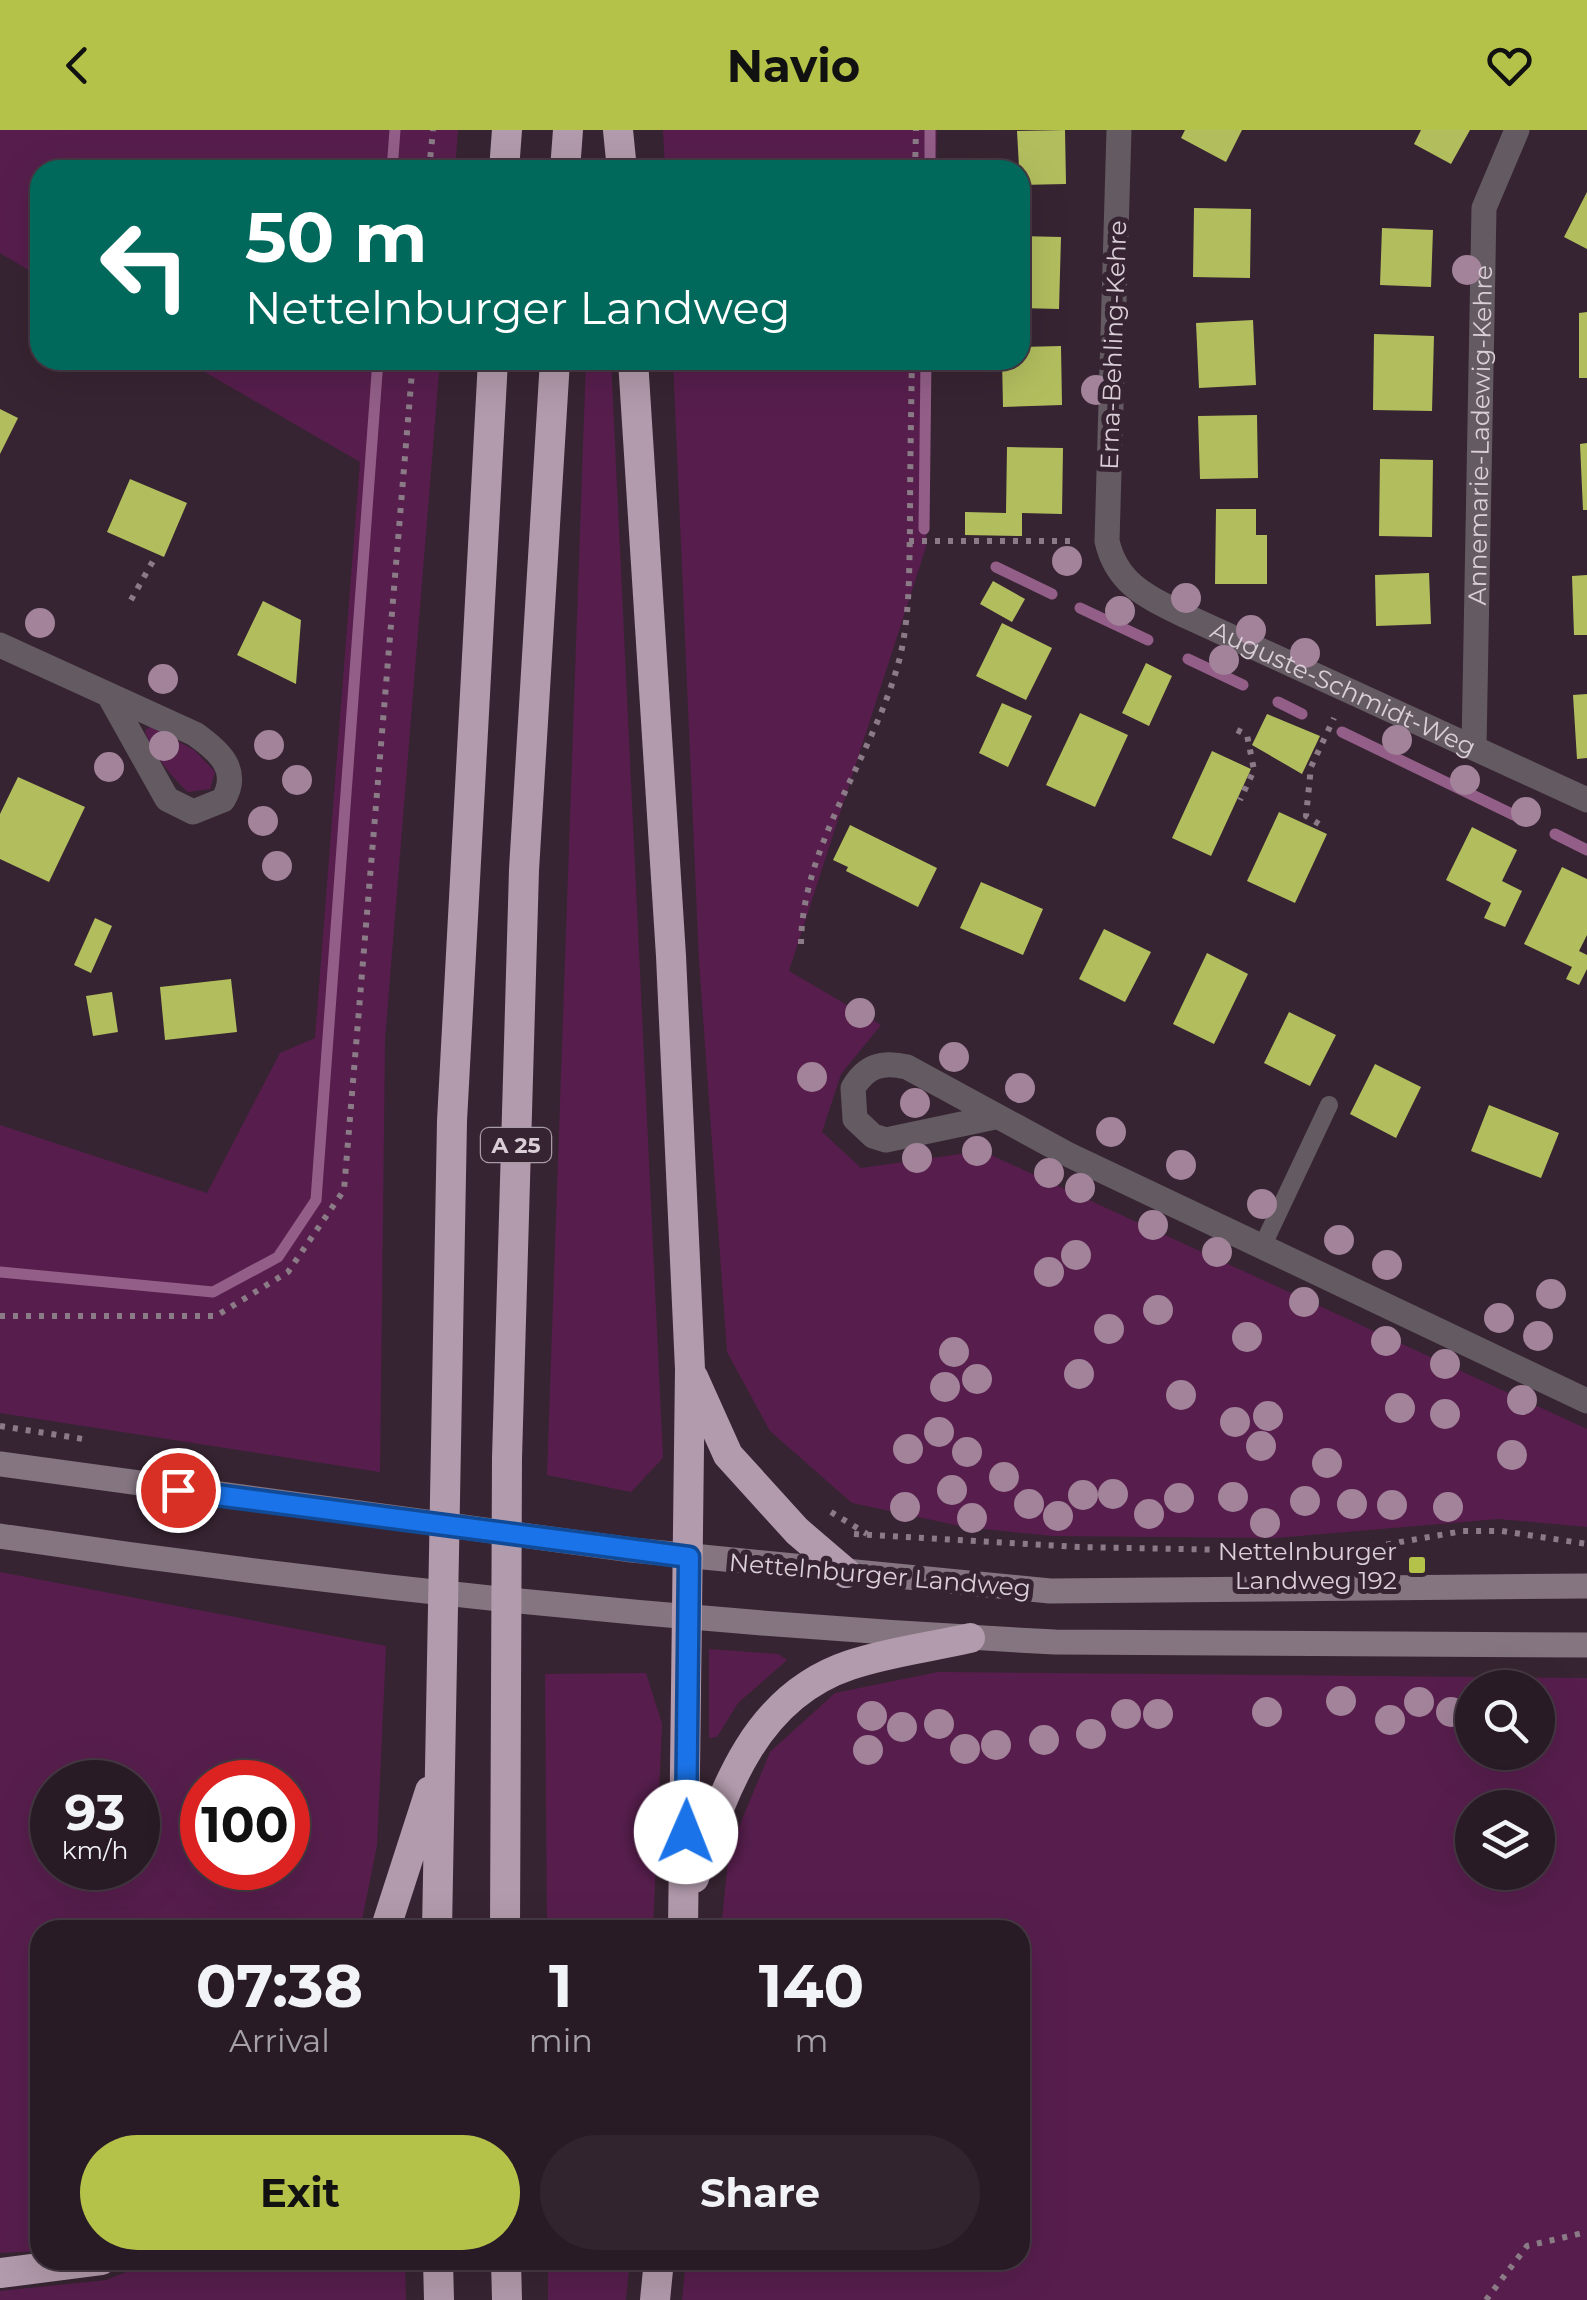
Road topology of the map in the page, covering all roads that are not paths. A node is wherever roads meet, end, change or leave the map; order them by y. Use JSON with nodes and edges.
{"nodes":[{"id":1,"x":507,"y":130,"type":"edge"},
{"id":2,"x":568,"y":130,"type":"edge"},
{"id":3,"x":618,"y":130,"type":"edge"},
{"id":4,"x":1119,"y":130,"type":"edge"},
{"id":5,"x":1518,"y":130,"type":"edge"},
{"id":6,"x":505,"y":160,"type":"edge"},
{"id":7,"x":566,"y":160,"type":"edge"},
{"id":8,"x":621,"y":160,"type":"edge"},
{"id":9,"x":492,"y":370,"type":"edge"},
{"id":10,"x":554,"y":370,"type":"edge"},
{"id":11,"x":634,"y":370,"type":"edge"},
{"id":12,"x":1109,"y":550,"type":"joint"},
{"id":13,"x":0,"y":645,"type":"edge"},
{"id":14,"x":111,"y":698,"type":"junction"},
{"id":15,"x":1474,"y":747,"type":"junction"},
{"id":16,"x":1587,"y":800,"type":"edge"},
{"id":17,"x":1329,"y":1106,"type":"dead end"},
{"id":18,"x":994,"y":1117,"type":"junction"},
{"id":19,"x":1262,"y":1248,"type":"junction"},
{"id":20,"x":690,"y":1369,"type":"junction"},
{"id":21,"x":1587,"y":1402,"type":"edge"},
{"id":22,"x":0,"y":1464,"type":"edge"},
{"id":23,"x":0,"y":1536,"type":"edge"},
{"id":24,"x":689,"y":1557,"type":"junction"},
{"id":25,"x":846,"y":1573,"type":"junction"},
{"id":26,"x":1587,"y":1586,"type":"edge"},
{"id":27,"x":688,"y":1614,"type":"junction"},
{"id":28,"x":970,"y":1638,"type":"junction"},
{"id":29,"x":1587,"y":1645,"type":"edge"},
{"id":30,"x":439,"y":1765,"type":"junction"},
{"id":31,"x":684,"y":1917,"type":"edge"},
{"id":32,"x":388,"y":1920,"type":"edge"},
{"id":33,"x":438,"y":1920,"type":"edge"},
{"id":34,"x":505,"y":1920,"type":"edge"},
{"id":35,"x":30,"y":2269,"type":"edge"},
{"id":36,"x":438,"y":2270,"type":"edge"},
{"id":37,"x":506,"y":2270,"type":"edge"},
{"id":38,"x":658,"y":2270,"type":"edge"},
{"id":39,"x":0,"y":2273,"type":"edge"},
{"id":40,"x":439,"y":2300,"type":"edge"},
{"id":41,"x":507,"y":2300,"type":"edge"},
{"id":42,"x":655,"y":2300,"type":"edge"}],
"edges":[{"from":1,"to":6,"type":"highway"},
{"from":2,"to":7,"type":"highway"},
{"from":3,"to":8,"type":"highway"},
{"from":4,"to":12,"type":"street","name":"Erna-Behling-Kehre"},
{"from":5,"to":15,"type":"street","name":"Annemarie-Ladewig-Kehre"},
{"from":9,"to":30,"type":"highway","number":"A 25"},
{"from":10,"to":34,"type":"highway","number":"A 25"},
{"from":11,"to":20,"type":"highway"},
{"from":12,"to":15,"type":"street","name":"Auguste-Schmidt-Weg"},
{"from":13,"to":14,"type":"street"},
{"from":14,"to":14,"type":"street"},
{"from":15,"to":16,"type":"street","name":"Auguste-Schmidt-Weg"},
{"from":17,"to":19,"type":"lane"},
{"from":18,"to":18,"type":"street"},
{"from":18,"to":19,"type":"street"},
{"from":19,"to":21,"type":"street"},
{"from":20,"to":24,"type":"highway"},
{"from":20,"to":25,"type":"highway"},
{"from":22,"to":24,"type":"main road","name":"Nettelnburger Landweg"},
{"from":23,"to":27,"type":"main road"},
{"from":24,"to":25,"type":"main road","name":"Nettelnburger Landweg"},
{"from":24,"to":27,"type":"highway"},
{"from":25,"to":26,"type":"main road","name":"Nettelnburger Landweg"},
{"from":27,"to":28,"type":"main road"},
{"from":27,"to":31,"type":"highway"},
{"from":28,"to":29,"type":"main road"},
{"from":28,"to":31,"type":"highway"},
{"from":30,"to":32,"type":"highway"},
{"from":30,"to":33,"type":"highway","number":"A 25"},
{"from":35,"to":39,"type":"highway"},
{"from":36,"to":40,"type":"highway"},
{"from":37,"to":41,"type":"highway"},
{"from":38,"to":42,"type":"highway"}]}
